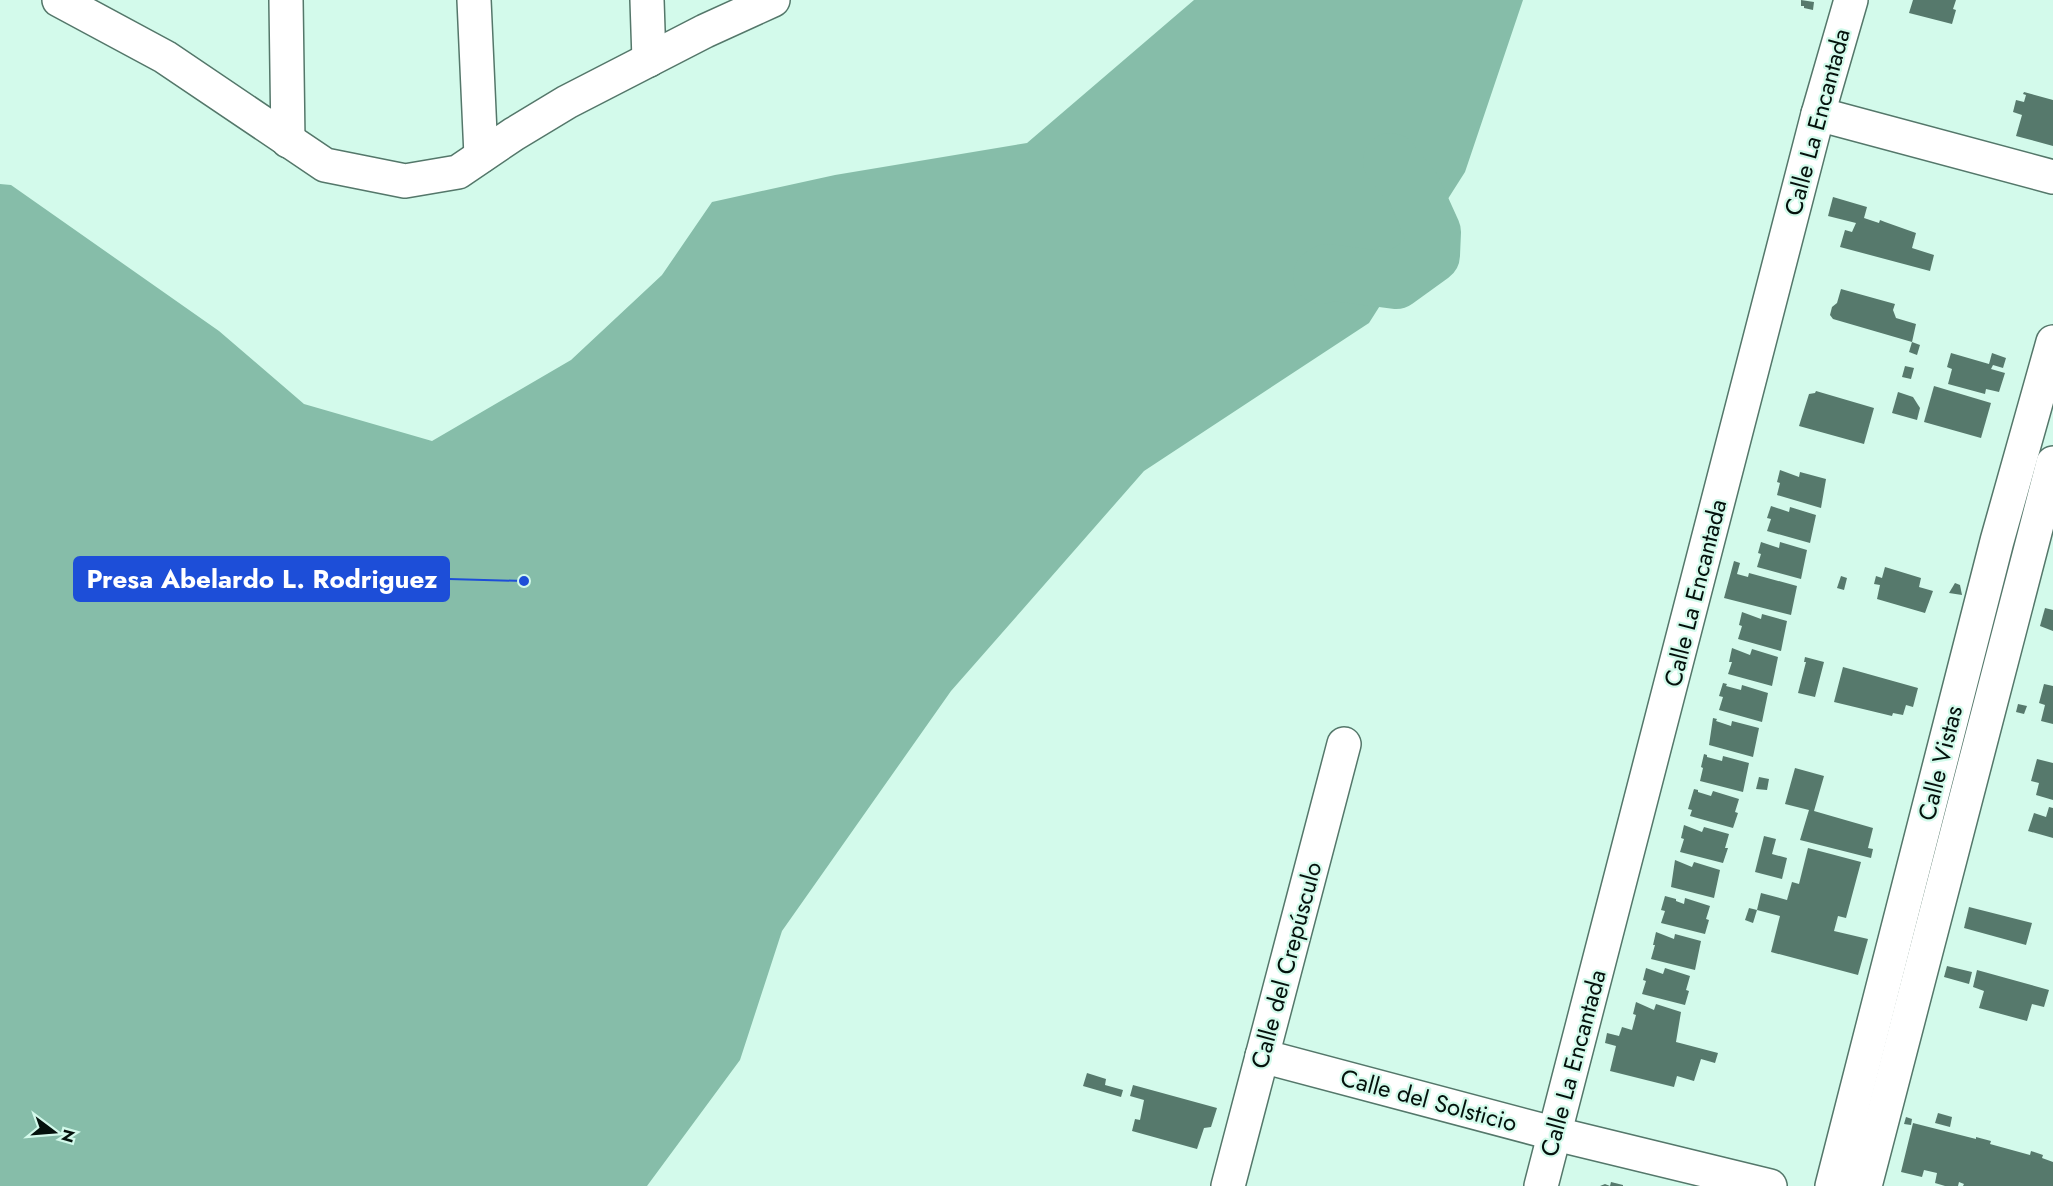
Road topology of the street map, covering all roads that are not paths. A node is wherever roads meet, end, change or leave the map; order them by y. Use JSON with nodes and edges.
{"nodes":[{"id":1,"x":59,"y":0,"type":"edge"},
{"id":2,"x":286,"y":0,"type":"edge"},
{"id":3,"x":474,"y":0,"type":"edge"},
{"id":4,"x":647,"y":0,"type":"edge"},
{"id":5,"x":772,"y":0,"type":"edge"},
{"id":6,"x":1851,"y":0,"type":"edge"},
{"id":7,"x":98,"y":10,"type":"edge"},
{"id":8,"x":649,"y":60,"type":"junction"},
{"id":9,"x":1818,"y":114,"type":"junction"},
{"id":10,"x":288,"y":141,"type":"junction"},
{"id":11,"x":481,"y":156,"type":"junction"},
{"id":12,"x":2053,"y":177,"type":"edge"},
{"id":13,"x":2053,"y":342,"type":"edge"},
{"id":14,"x":2053,"y":463,"type":"edge"},
{"id":15,"x":1997,"y":541,"type":"junction"},
{"id":16,"x":2032,"y":548,"type":"junction"},
{"id":17,"x":1344,"y":744,"type":"dead end"},
{"id":18,"x":1912,"y":875,"type":"junction"},
{"id":19,"x":1944,"y":882,"type":"junction"},
{"id":20,"x":1262,"y":1056,"type":"junction"},
{"id":21,"x":1556,"y":1134,"type":"junction"},
{"id":22,"x":1228,"y":1186,"type":"edge"},
{"id":23,"x":1541,"y":1186,"type":"edge"},
{"id":24,"x":1770,"y":1186,"type":"edge"},
{"id":25,"x":1832,"y":1186,"type":"edge"},
{"id":26,"x":1865,"y":1186,"type":"edge"}],
"edges":[{"from":1,"to":7,"type":"street"},
{"from":2,"to":10,"type":"street"},
{"from":3,"to":11,"type":"street"},
{"from":4,"to":8,"type":"street"},
{"from":5,"to":8,"type":"street"},
{"from":6,"to":9,"type":"street","name":"Calle La Encantada"},
{"from":7,"to":10,"type":"street"},
{"from":8,"to":11,"type":"street"},
{"from":9,"to":12,"type":"street"},
{"from":9,"to":21,"type":"street","name":"Calle La Encantada"},
{"from":10,"to":11,"type":"street"},
{"from":13,"to":15,"type":"street","name":"Calle Vistas"},
{"from":14,"to":16,"type":"street","name":"Calle Vistas"},
{"from":15,"to":16,"type":"street"},
{"from":15,"to":18,"type":"street","name":"Calle Vistas"},
{"from":16,"to":19,"type":"street","name":"Calle Vistas"},
{"from":17,"to":20,"type":"street","name":"Calle del Crepúsculo"},
{"from":18,"to":19,"type":"street"},
{"from":18,"to":25,"type":"street","name":"Calle Vistas"},
{"from":19,"to":26,"type":"street","name":"Calle Vistas"},
{"from":20,"to":21,"type":"street","name":"Calle del Solsticio"},
{"from":20,"to":22,"type":"street","name":"Calle del Crepúsculo"},
{"from":21,"to":23,"type":"street","name":"Calle La Encantada"},
{"from":21,"to":24,"type":"street","name":"Calle del Solsticio"}]}
